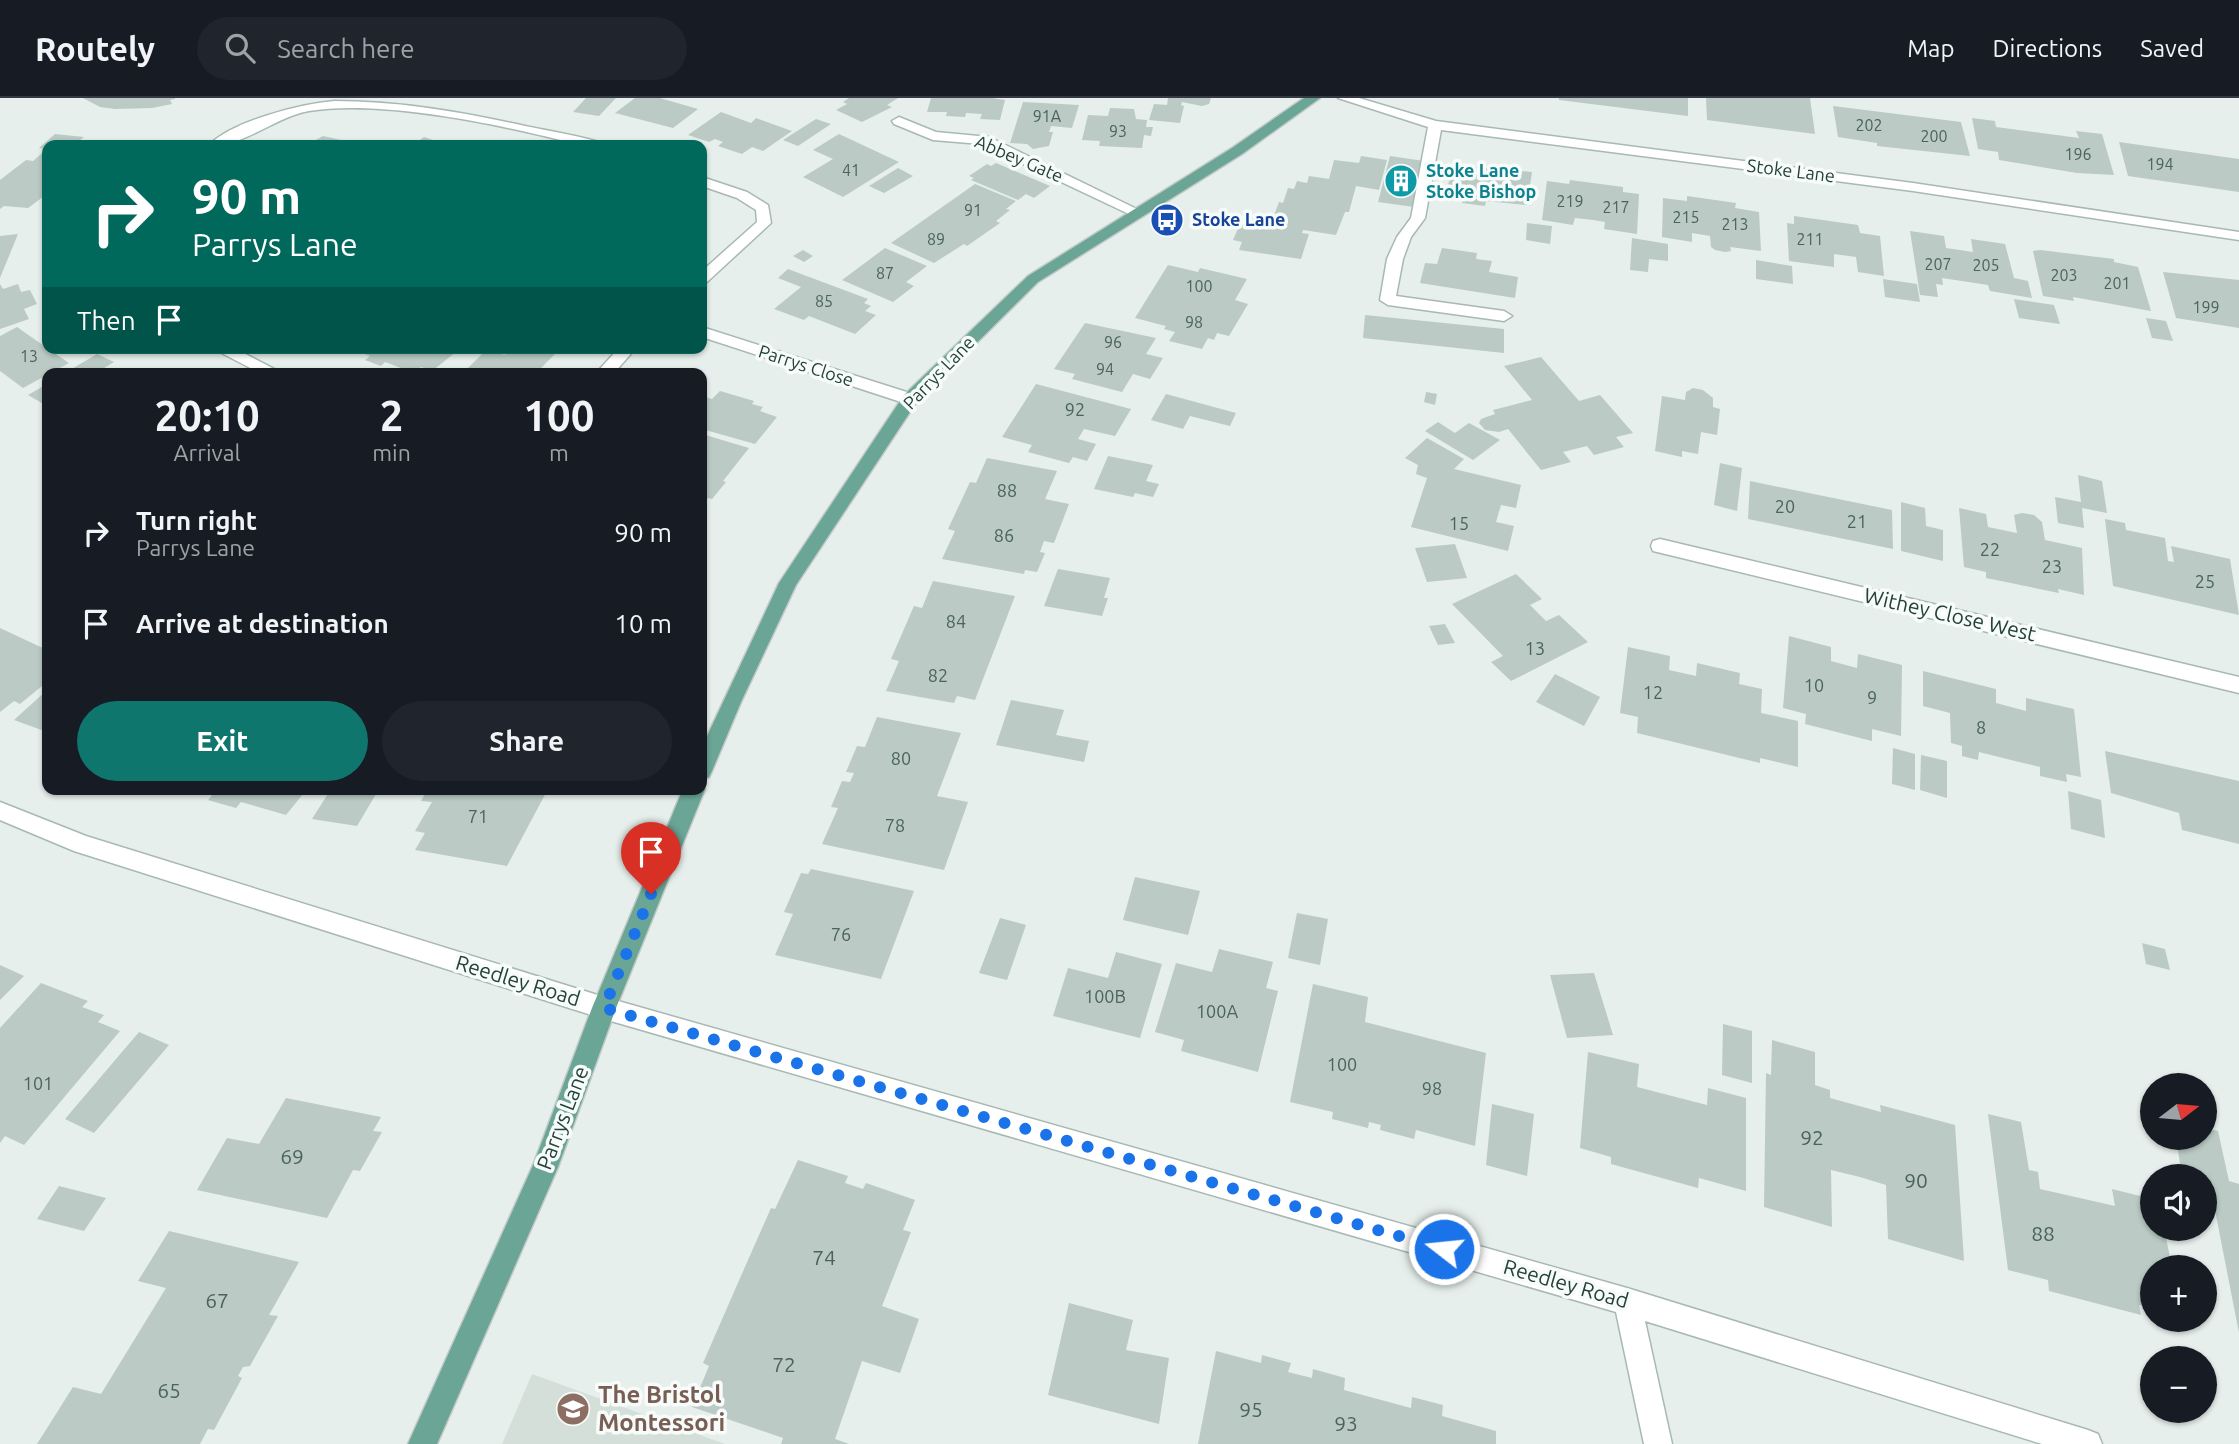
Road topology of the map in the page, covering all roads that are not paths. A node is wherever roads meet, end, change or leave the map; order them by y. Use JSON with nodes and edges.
{"nodes":[{"id":1,"x":1313,"y":98,"type":"edge"},
{"id":2,"x":1345,"y":98,"type":"edge"},
{"id":3,"x":900,"y":121,"type":"dead end"},
{"id":4,"x":1435,"y":125,"type":"junction"},
{"id":5,"x":226,"y":140,"type":"edge"},
{"id":6,"x":572,"y":140,"type":"edge"},
{"id":7,"x":707,"y":183,"type":"edge"},
{"id":8,"x":1136,"y":212,"type":"junction"},
{"id":9,"x":2239,"y":236,"type":"edge"},
{"id":10,"x":707,"y":274,"type":"edge"},
{"id":11,"x":1504,"y":316,"type":"dead end"},
{"id":12,"x":707,"y":334,"type":"edge"},
{"id":13,"x":232,"y":354,"type":"edge"},
{"id":14,"x":622,"y":354,"type":"edge"},
{"id":15,"x":263,"y":368,"type":"edge"},
{"id":16,"x":609,"y":368,"type":"edge"},
{"id":17,"x":910,"y":399,"type":"junction"},
{"id":18,"x":1660,"y":546,"type":"dead end"},
{"id":19,"x":2239,"y":685,"type":"edge"},
{"id":20,"x":707,"y":759,"type":"edge"},
{"id":21,"x":692,"y":795,"type":"edge"},
{"id":22,"x":0,"y":811,"type":"edge"},
{"id":23,"x":604,"y":1008,"type":"junction"},
{"id":24,"x":1628,"y":1302,"type":"junction"},
{"id":25,"x":422,"y":1444,"type":"edge"},
{"id":26,"x":1658,"y":1444,"type":"edge"},
{"id":27,"x":2088,"y":1444,"type":"edge"}],
"edges":[{"from":1,"to":8,"type":"main road","name":"Parrys Lane"},
{"from":2,"to":4,"type":"street","name":"Stoke Lane"},
{"from":3,"to":8,"type":"street","name":"Abbey Gate"},
{"from":4,"to":9,"type":"street","name":"Stoke Lane"},
{"from":4,"to":11,"type":"street"},
{"from":5,"to":6,"type":"street"},
{"from":7,"to":10,"type":"street"},
{"from":8,"to":17,"type":"main road","name":"Parrys Lane"},
{"from":12,"to":17,"type":"street","name":"Parrys Close"},
{"from":13,"to":15,"type":"street"},
{"from":14,"to":16,"type":"street"},
{"from":17,"to":20,"type":"main road","name":"Parrys Lane"},
{"from":18,"to":19,"type":"street","name":"Withey Close West"},
{"from":21,"to":23,"type":"main road","name":"Parrys Lane"},
{"from":22,"to":23,"type":"street","name":"Reedley Road"},
{"from":23,"to":24,"type":"street","name":"Reedley Road"},
{"from":23,"to":25,"type":"main road","name":"Parrys Lane"},
{"from":24,"to":26,"type":"street"},
{"from":24,"to":27,"type":"street","name":"Reedley Road"}]}
